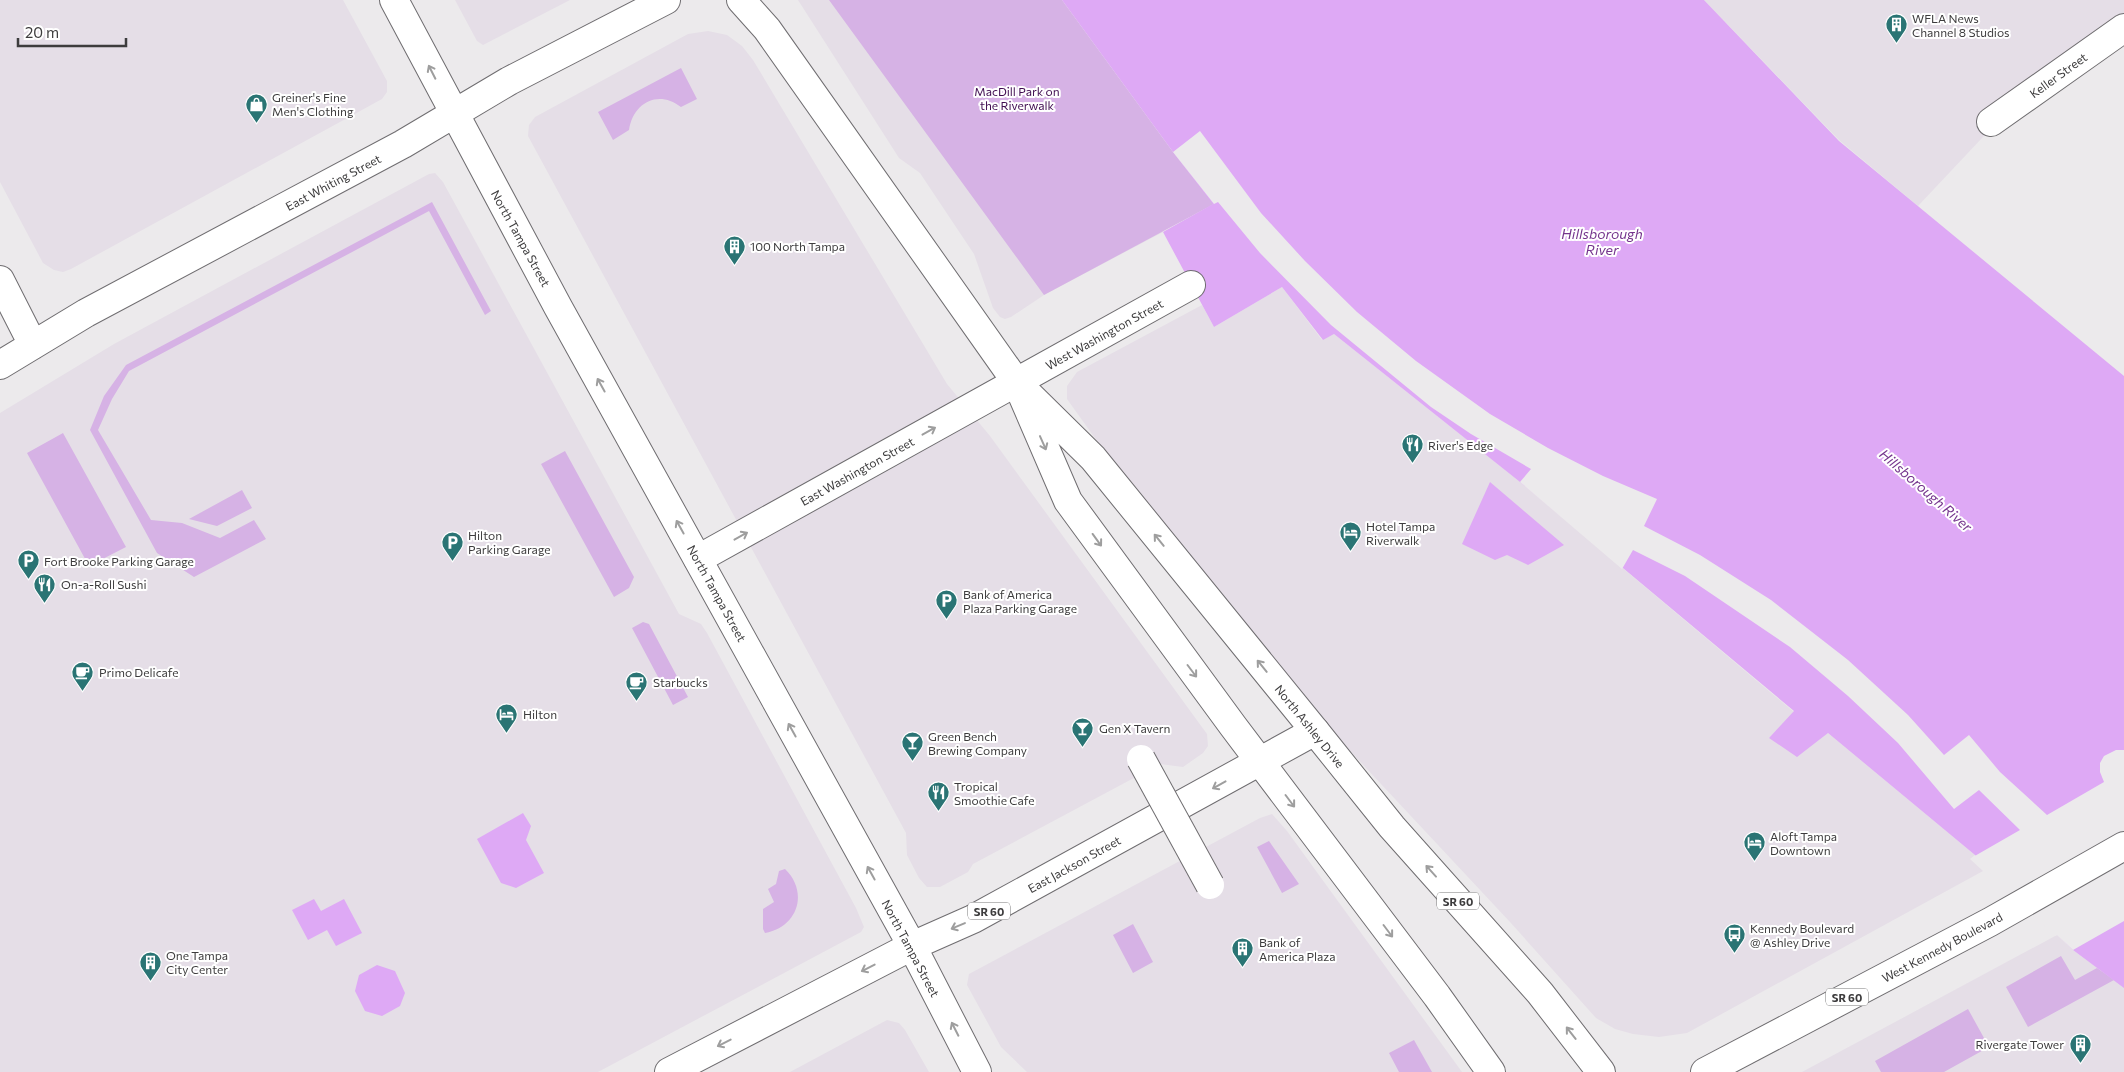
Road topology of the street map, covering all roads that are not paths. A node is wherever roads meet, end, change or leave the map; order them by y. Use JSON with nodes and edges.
{"nodes":[{"id":1,"x":394,"y":0,"type":"edge"},
{"id":2,"x":666,"y":0,"type":"edge"},
{"id":3,"x":741,"y":0,"type":"edge"},
{"id":4,"x":2124,"y":28,"type":"edge"},
{"id":5,"x":454,"y":115,"type":"junction"},
{"id":6,"x":1992,"y":122,"type":"dead end"},
{"id":7,"x":0,"y":280,"type":"edge"},
{"id":8,"x":1191,"y":285,"type":"dead end"},
{"id":9,"x":33,"y":345,"type":"junction"},
{"id":10,"x":0,"y":365,"type":"edge"},
{"id":11,"x":1016,"y":383,"type":"junction"},
{"id":12,"x":698,"y":559,"type":"junction"},
{"id":13,"x":1315,"y":731,"type":"junction"},
{"id":14,"x":1142,"y":759,"type":"dead end"},
{"id":15,"x":1261,"y":762,"type":"junction"},
{"id":16,"x":2124,"y":846,"type":"edge"},
{"id":17,"x":1210,"y":885,"type":"dead end"},
{"id":18,"x":912,"y":946,"type":"junction"},
{"id":19,"x":669,"y":1072,"type":"edge"},
{"id":20,"x":977,"y":1072,"type":"edge"},
{"id":21,"x":1490,"y":1072,"type":"edge"},
{"id":22,"x":1601,"y":1072,"type":"edge"},
{"id":23,"x":1704,"y":1072,"type":"edge"}],
"edges":[{"from":5,"to":1,"type":"main road","name":"North Tampa Street","one_way":true},
{"from":2,"to":5,"type":"main road","name":"East Whiting Street"},
{"from":3,"to":11,"type":"main road"},
{"from":4,"to":6,"type":"main road","name":"Keller Street"},
{"from":5,"to":9,"type":"main road","name":"East Whiting Street"},
{"from":12,"to":5,"type":"main road","name":"North Tampa Street","one_way":true},
{"from":7,"to":9,"type":"main road"},
{"from":8,"to":11,"type":"main road","name":"West Washington Street"},
{"from":9,"to":10,"type":"main road","name":"East Whiting Street"},
{"from":12,"to":11,"type":"main road","name":"East Washington Street","one_way":true},
{"from":13,"to":11,"type":"main road","name":"North Ashley Drive","one_way":true},
{"from":11,"to":15,"type":"main road","one_way":true},
{"from":18,"to":12,"type":"main road","name":"North Tampa Street","one_way":true},
{"from":13,"to":15,"type":"main road","name":"East Jackson Street","number":"SR 60"},
{"from":22,"to":13,"type":"main road","name":"North Ashley Drive","number":"SR 60","one_way":true},
{"from":14,"to":17,"type":"main road","bridge":true},
{"from":15,"to":18,"type":"main road","name":"East Jackson Street","number":"SR 60","one_way":true},
{"from":15,"to":21,"type":"main road","one_way":true},
{"from":16,"to":23,"type":"main road","name":"West Kennedy Boulevard","number":"SR 60"},
{"from":18,"to":19,"type":"main road","name":"East Jackson Street","one_way":true},
{"from":20,"to":18,"type":"main road","name":"North Tampa Street","one_way":true}]}
